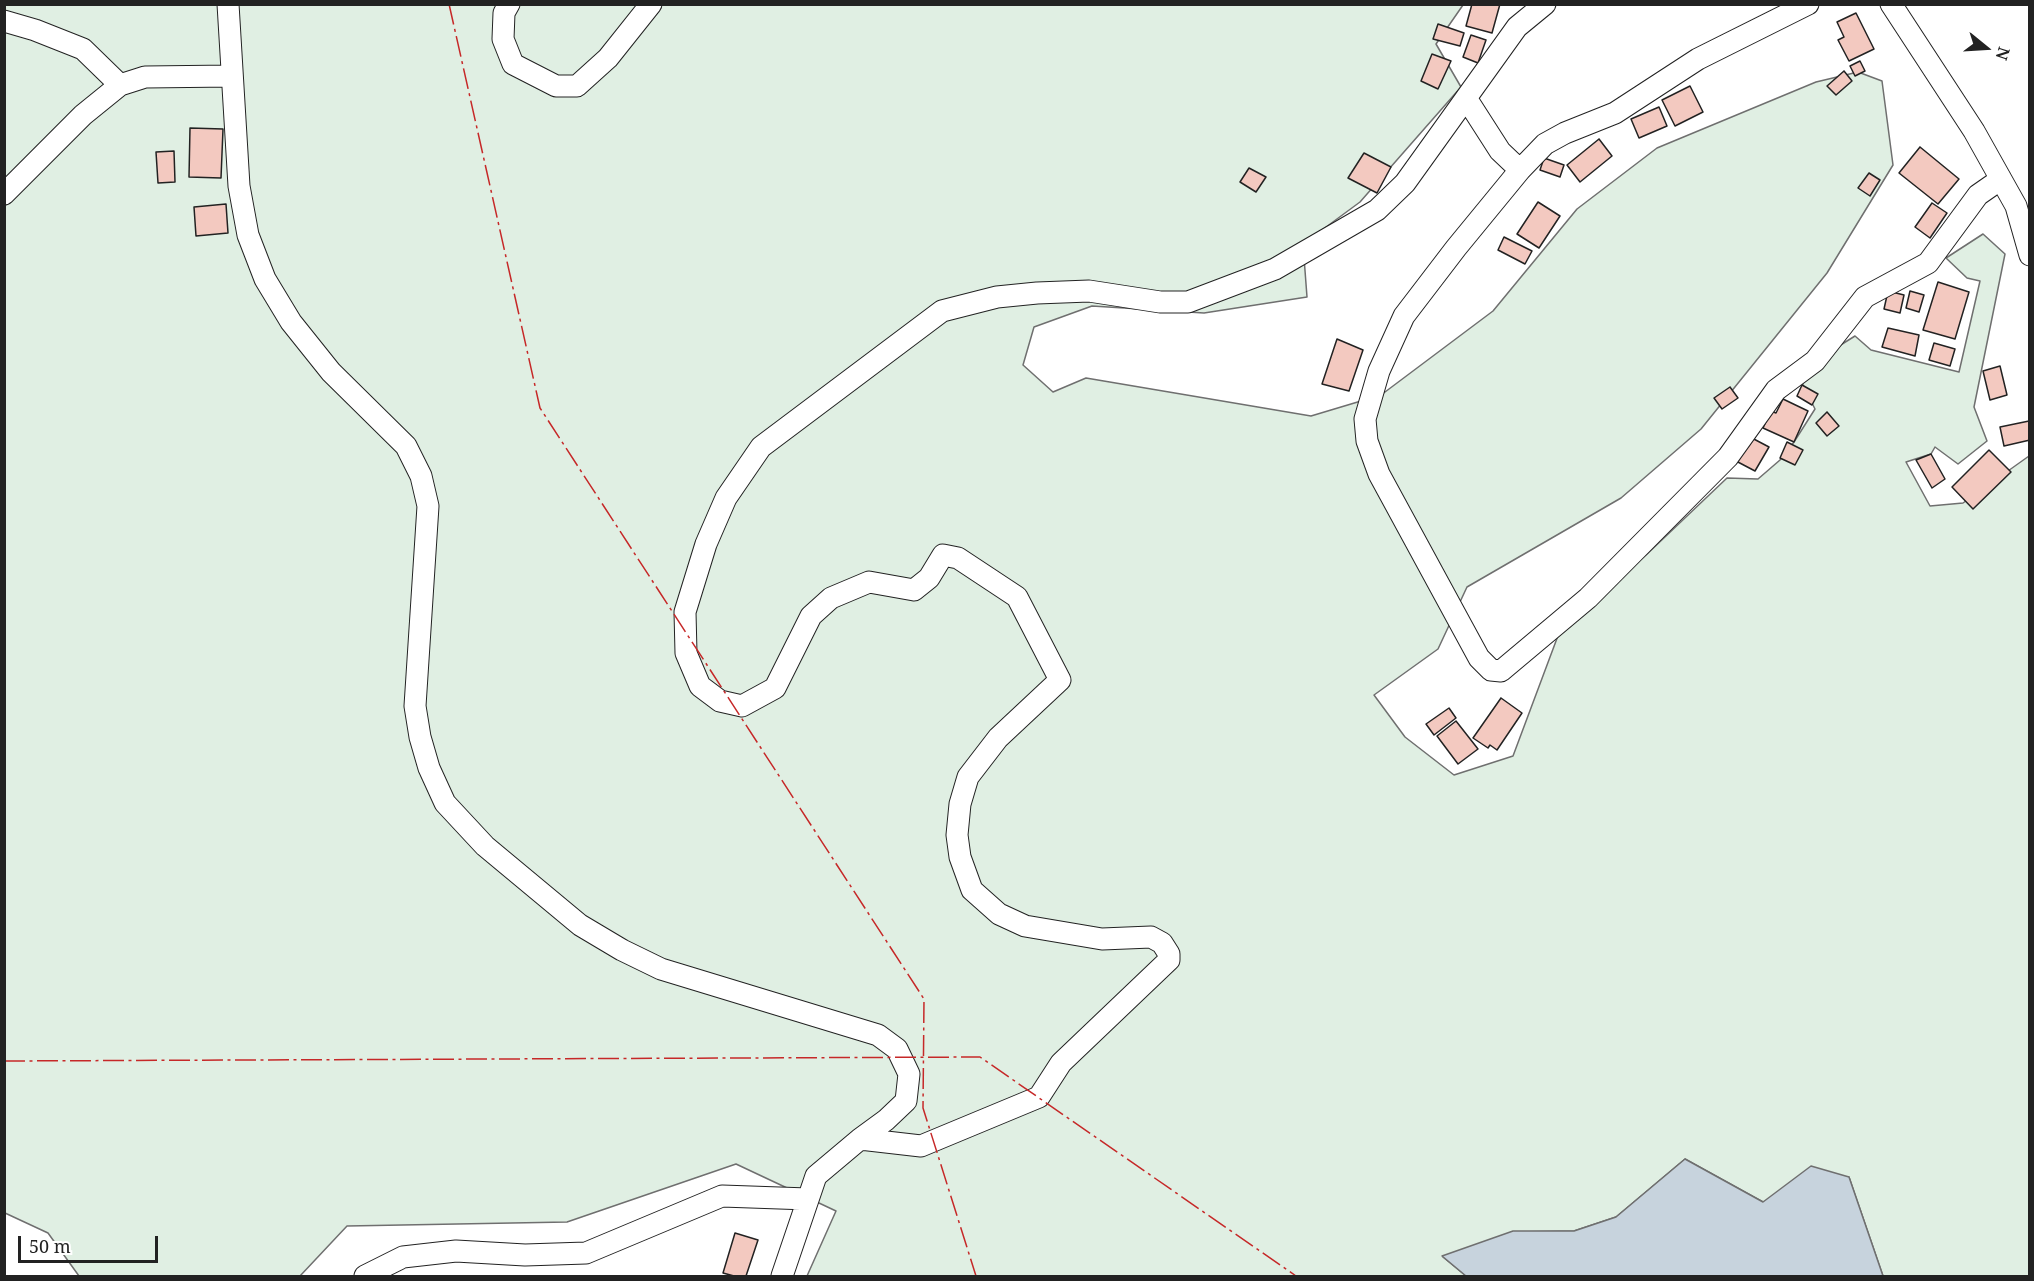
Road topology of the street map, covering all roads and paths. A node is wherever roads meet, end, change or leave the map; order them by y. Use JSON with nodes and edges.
{"nodes":[{"id":1,"x":228,"y":4,"type":"edge"},
{"id":2,"x":509,"y":4,"type":"edge"},
{"id":3,"x":651,"y":4,"type":"edge"},
{"id":4,"x":1545,"y":4,"type":"edge"},
{"id":5,"x":1808,"y":4,"type":"edge"},
{"id":6,"x":1891,"y":4,"type":"edge"},
{"id":7,"x":4,"y":21,"type":"edge"},
{"id":8,"x":231,"y":76,"type":"junction"},
{"id":9,"x":120,"y":85,"type":"junction"},
{"id":10,"x":1466,"y":98,"type":"junction"},
{"id":11,"x":1520,"y":170,"type":"junction"},
{"id":12,"x":2001,"y":179,"type":"junction"},
{"id":13,"x":4,"y":194,"type":"edge"},
{"id":14,"x":2030,"y":255,"type":"edge"},
{"id":15,"x":860,"y":1138,"type":"junction"},
{"id":16,"x":808,"y":1199,"type":"junction"},
{"id":17,"x":364,"y":1276,"type":"edge"},
{"id":18,"x":782,"y":1276,"type":"edge"}],
"edges":[{"from":1,"to":8,"type":"street"},
{"from":2,"to":3,"type":"street"},
{"from":4,"to":10,"type":"street"},
{"from":5,"to":11,"type":"street"},
{"from":6,"to":12,"type":"street"},
{"from":7,"to":9,"type":"street"},
{"from":8,"to":9,"type":"street"},
{"from":8,"to":15,"type":"street"},
{"from":9,"to":13,"type":"street"},
{"from":10,"to":11,"type":"street"},
{"from":10,"to":15,"type":"street"},
{"from":11,"to":12,"type":"street"},
{"from":12,"to":14,"type":"street"},
{"from":15,"to":16,"type":"street"},
{"from":16,"to":17,"type":"street"},
{"from":16,"to":18,"type":"street"}]}
